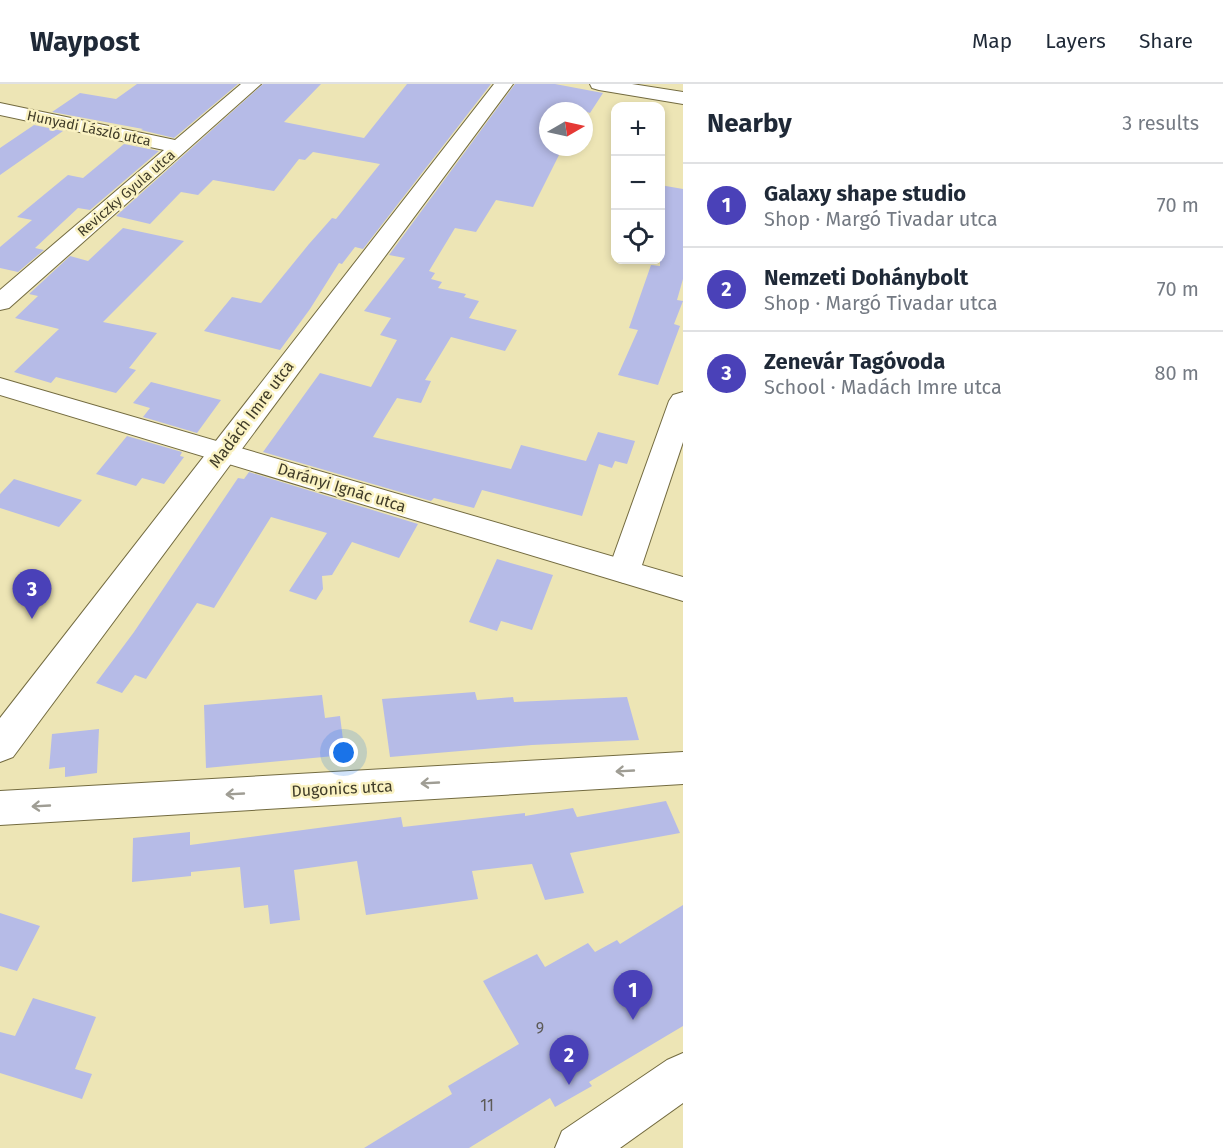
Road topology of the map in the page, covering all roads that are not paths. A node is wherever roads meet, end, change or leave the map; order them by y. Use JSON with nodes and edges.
{"nodes":[{"id":1,"x":252,"y":84,"type":"edge"},
{"id":2,"x":504,"y":84,"type":"edge"},
{"id":3,"x":599,"y":84,"type":"edge"},
{"id":4,"x":683,"y":98,"type":"edge"},
{"id":5,"x":0,"y":109,"type":"edge"},
{"id":6,"x":23,"y":114,"type":"junction"},
{"id":7,"x":0,"y":130,"type":"edge"},
{"id":8,"x":178,"y":147,"type":"junction"},
{"id":9,"x":0,"y":303,"type":"edge"},
{"id":10,"x":0,"y":386,"type":"edge"},
{"id":11,"x":683,"y":401,"type":"edge"},
{"id":12,"x":223,"y":451,"type":"junction"},
{"id":13,"x":624,"y":571,"type":"junction"},
{"id":14,"x":683,"y":589,"type":"edge"},
{"id":15,"x":0,"y":746,"type":"edge"},
{"id":16,"x":683,"y":768,"type":"edge"},
{"id":17,"x":0,"y":808,"type":"edge"},
{"id":18,"x":683,"y":1076,"type":"edge"},
{"id":19,"x":579,"y":1148,"type":"edge"}],
"edges":[{"from":1,"to":8,"type":"street","name":"Reviczky Gyula utca"},
{"from":2,"to":12,"type":"street","name":"Madách Imre utca"},
{"from":3,"to":4,"type":"street"},
{"from":5,"to":6,"type":"street","name":"Hunyadi László utca"},
{"from":6,"to":7,"type":"street"},
{"from":6,"to":8,"type":"street","name":"Hunyadi László utca"},
{"from":8,"to":9,"type":"street","name":"Reviczky Gyula utca"},
{"from":10,"to":12,"type":"street","name":"Darányi Ignác utca"},
{"from":11,"to":13,"type":"street"},
{"from":12,"to":13,"type":"street","name":"Darányi Ignác utca"},
{"from":12,"to":15,"type":"street","name":"Madách Imre utca"},
{"from":13,"to":14,"type":"street","name":"Darányi Ignác utca"},
{"from":16,"to":17,"type":"street","name":"Dugonics utca","one_way":true},
{"from":18,"to":19,"type":"street"}]}
